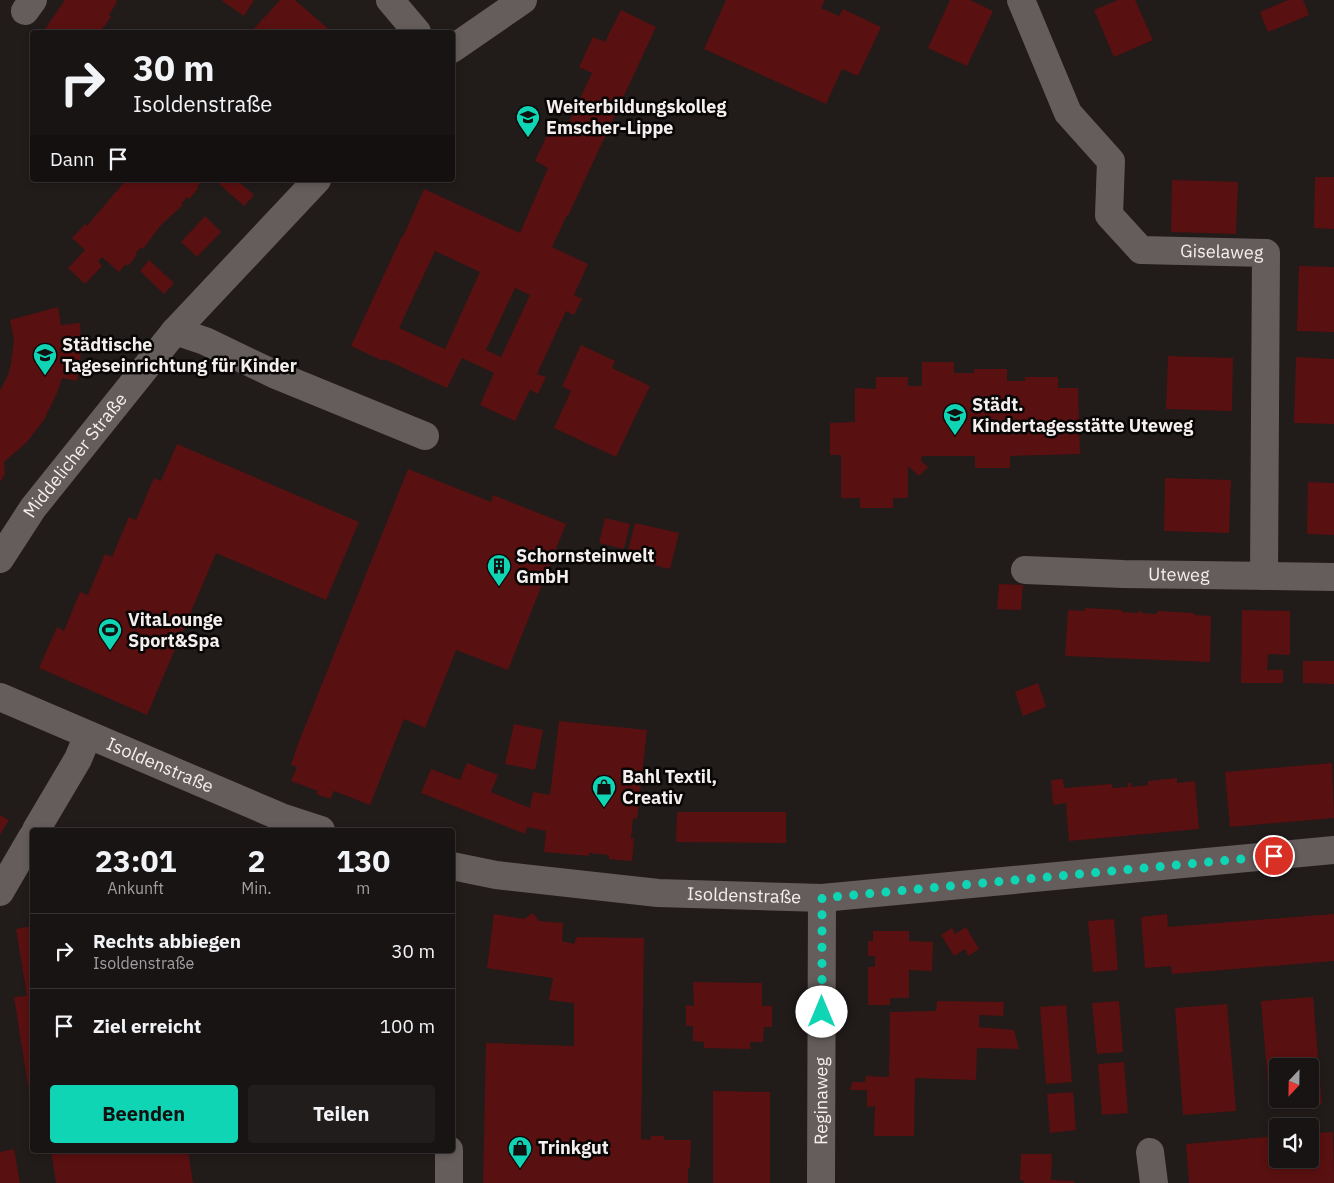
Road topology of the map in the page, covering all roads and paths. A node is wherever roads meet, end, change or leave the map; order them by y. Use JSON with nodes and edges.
{"nodes":[{"id":1,"x":390,"y":0,"type":"edge"},
{"id":2,"x":523,"y":0,"type":"edge"},
{"id":3,"x":1021,"y":0,"type":"edge"},
{"id":4,"x":415,"y":30,"type":"edge"},
{"id":5,"x":455,"y":46,"type":"edge"},
{"id":6,"x":314,"y":182,"type":"edge"},
{"id":7,"x":175,"y":331,"type":"junction"},
{"id":8,"x":424,"y":436,"type":"dead end"},
{"id":9,"x":0,"y":559,"type":"edge"},
{"id":10,"x":1025,"y":570,"type":"dead end"},
{"id":11,"x":1264,"y":576,"type":"junction"},
{"id":12,"x":1334,"y":578,"type":"edge"},
{"id":13,"x":0,"y":697,"type":"edge"},
{"id":14,"x":88,"y":735,"type":"junction"},
{"id":15,"x":37,"y":828,"type":"edge"},
{"id":16,"x":316,"y":828,"type":"edge"},
{"id":17,"x":30,"y":840,"type":"edge"},
{"id":18,"x":1334,"y":850,"type":"edge"},
{"id":19,"x":455,"y":867,"type":"edge"},
{"id":20,"x":0,"y":892,"type":"edge"},
{"id":21,"x":822,"y":898,"type":"junction"},
{"id":22,"x":1150,"y":1152,"type":"dead end"},
{"id":23,"x":450,"y":1153,"type":"edge"},
{"id":24,"x":448,"y":1183,"type":"edge"},
{"id":25,"x":821,"y":1183,"type":"edge"},
{"id":26,"x":1154,"y":1183,"type":"edge"}],
"edges":[{"from":1,"to":4,"type":"street"},
{"from":2,"to":5,"type":"street"},
{"from":3,"to":11,"type":"street","name":"Giselaweg"},
{"from":6,"to":7,"type":"street","name":"Middelicher Straße"},
{"from":7,"to":8,"type":"street"},
{"from":7,"to":9,"type":"street","name":"Middelicher Straße"},
{"from":10,"to":11,"type":"street","name":"Uteweg"},
{"from":11,"to":12,"type":"street","name":"Uteweg"},
{"from":13,"to":14,"type":"street","name":"Isoldenstraße"},
{"from":14,"to":15,"type":"street"},
{"from":14,"to":16,"type":"street","name":"Isoldenstraße"},
{"from":17,"to":20,"type":"street"},
{"from":18,"to":21,"type":"street","name":"Isoldenstraße"},
{"from":19,"to":21,"type":"street","name":"Isoldenstraße"},
{"from":21,"to":25,"type":"street","name":"Reginaweg"},
{"from":22,"to":26,"type":"street"},
{"from":23,"to":24,"type":"street"}]}
